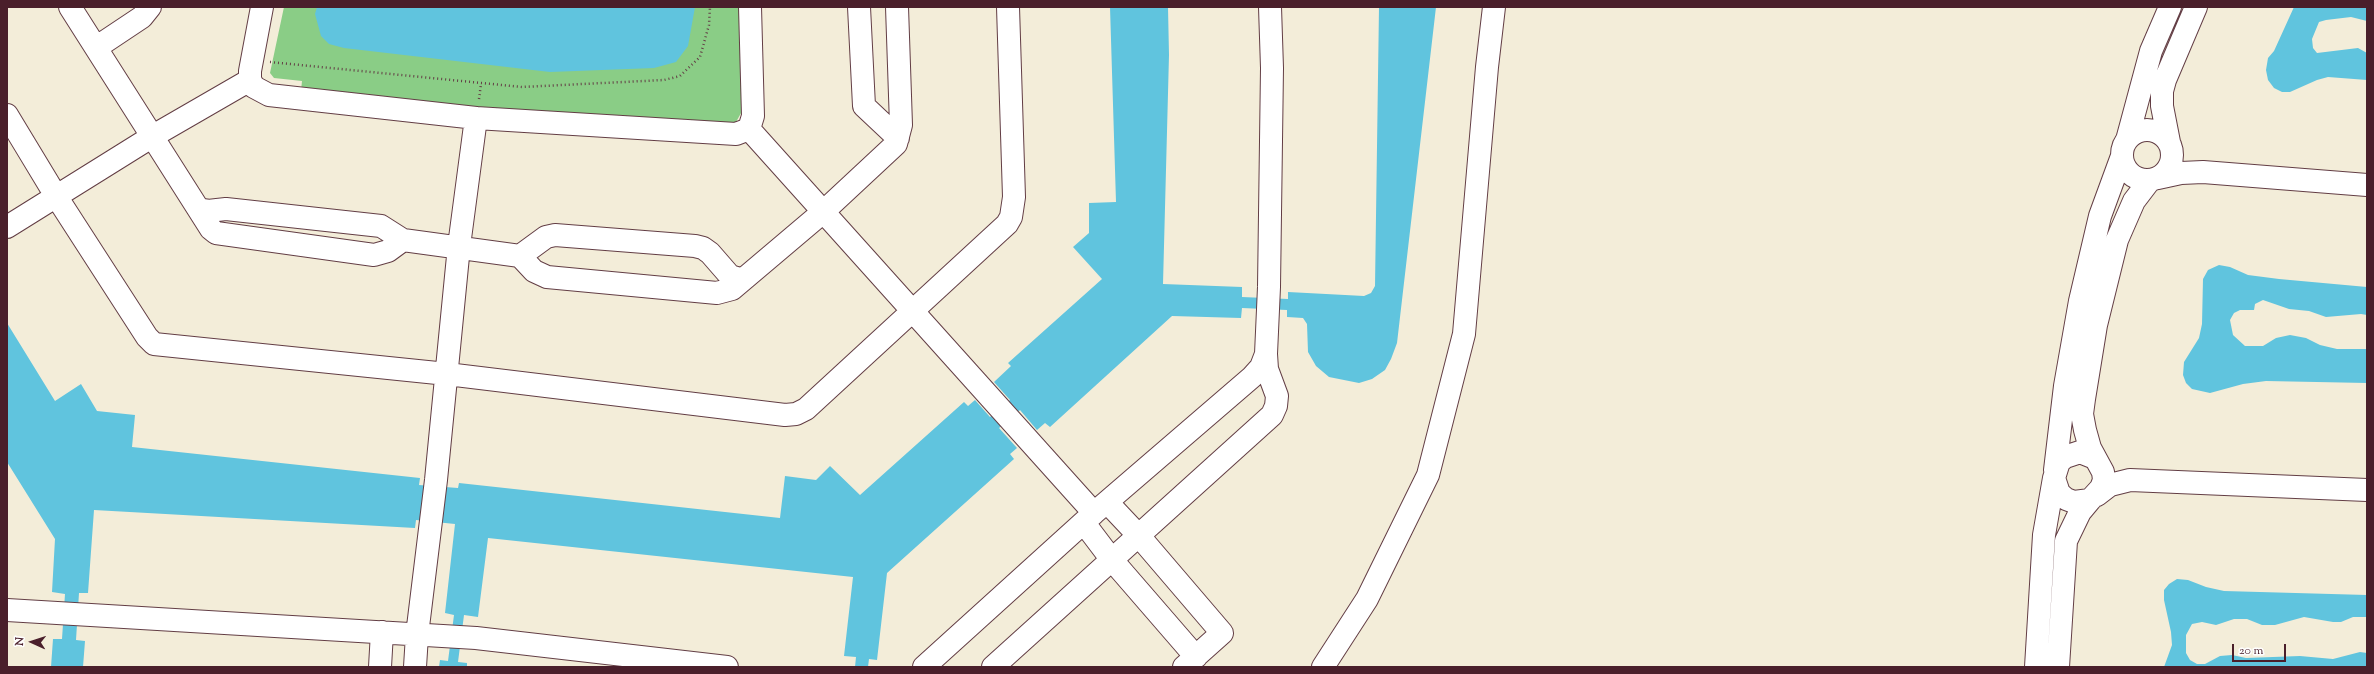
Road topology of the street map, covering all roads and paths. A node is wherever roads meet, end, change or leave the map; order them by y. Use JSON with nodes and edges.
{"nodes":[{"id":1,"x":70,"y":7,"type":"edge"},
{"id":2,"x":150,"y":7,"type":"edge"},
{"id":3,"x":262,"y":7,"type":"edge"},
{"id":4,"x":710,"y":7,"type":"edge"},
{"id":5,"x":750,"y":7,"type":"edge"},
{"id":6,"x":859,"y":7,"type":"edge"},
{"id":7,"x":897,"y":7,"type":"edge"},
{"id":8,"x":1008,"y":7,"type":"edge"},
{"id":9,"x":1270,"y":7,"type":"edge"},
{"id":10,"x":1494,"y":7,"type":"edge"},
{"id":11,"x":2170,"y":7,"type":"edge"},
{"id":12,"x":2196,"y":7,"type":"edge"},
{"id":13,"x":97,"y":46,"type":"junction"},
{"id":14,"x":269,"y":55,"type":"dead end"},
{"id":15,"x":250,"y":80,"type":"junction"},
{"id":16,"x":7,"y":114,"type":"edge"},
{"id":17,"x":476,"y":118,"type":"junction"},
{"id":18,"x":749,"y":129,"type":"junction"},
{"id":19,"x":153,"y":136,"type":"junction"},
{"id":20,"x":898,"y":138,"type":"junction"},
{"id":21,"x":2170,"y":146,"type":"junction"},
{"id":22,"x":2125,"y":148,"type":"junction"},
{"id":23,"x":2203,"y":172,"type":"junction"},
{"id":24,"x":2154,"y":179,"type":"junction"},
{"id":25,"x":2367,"y":185,"type":"edge"},
{"id":26,"x":56,"y":196,"type":"junction"},
{"id":27,"x":198,"y":209,"type":"junction"},
{"id":28,"x":823,"y":212,"type":"junction"},
{"id":29,"x":7,"y":227,"type":"edge"},
{"id":30,"x":403,"y":240,"type":"junction"},
{"id":31,"x":459,"y":246,"type":"junction"},
{"id":32,"x":520,"y":256,"type":"junction"},
{"id":33,"x":746,"y":278,"type":"junction"},
{"id":34,"x":913,"y":310,"type":"junction"},
{"id":35,"x":1266,"y":354,"type":"junction"},
{"id":36,"x":447,"y":374,"type":"junction"},
{"id":37,"x":2097,"y":461,"type":"junction"},
{"id":38,"x":2054,"y":474,"type":"junction"},
{"id":39,"x":2130,"y":480,"type":"junction"},
{"id":40,"x":2367,"y":490,"type":"edge"},
{"id":41,"x":2093,"y":498,"type":"junction"},
{"id":42,"x":1095,"y":513,"type":"junction"},
{"id":43,"x":1139,"y":536,"type":"junction"},
{"id":44,"x":1112,"y":560,"type":"junction"},
{"id":45,"x":7,"y":610,"type":"edge"},
{"id":46,"x":382,"y":632,"type":"junction"},
{"id":47,"x":417,"y":634,"type":"junction"},
{"id":48,"x":1190,"y":662,"type":"edge"},
{"id":49,"x":380,"y":667,"type":"edge"},
{"id":50,"x":415,"y":667,"type":"edge"},
{"id":51,"x":727,"y":667,"type":"edge"},
{"id":52,"x":924,"y":667,"type":"edge"},
{"id":53,"x":993,"y":667,"type":"edge"},
{"id":54,"x":1323,"y":667,"type":"edge"},
{"id":55,"x":2036,"y":667,"type":"edge"},
{"id":56,"x":2058,"y":667,"type":"edge"}],
"edges":[{"from":1,"to":13,"type":"street"},
{"from":2,"to":13,"type":"street"},
{"from":3,"to":15,"type":"street"},
{"from":4,"to":14,"type":"path"},
{"from":5,"to":18,"type":"street"},
{"from":6,"to":20,"type":"street"},
{"from":7,"to":20,"type":"street"},
{"from":8,"to":34,"type":"street"},
{"from":9,"to":35,"type":"street"},
{"from":10,"to":54,"type":"street"},
{"from":11,"to":22,"type":"street"},
{"from":12,"to":21,"type":"street"},
{"from":13,"to":19,"type":"street"},
{"from":15,"to":17,"type":"street"},
{"from":15,"to":19,"type":"street"},
{"from":16,"to":26,"type":"street"},
{"from":17,"to":18,"type":"street"},
{"from":17,"to":31,"type":"street"},
{"from":18,"to":28,"type":"street"},
{"from":19,"to":26,"type":"street"},
{"from":19,"to":27,"type":"street"},
{"from":20,"to":28,"type":"street"},
{"from":21,"to":22,"type":"street"},
{"from":21,"to":23,"type":"street"},
{"from":21,"to":24,"type":"street"},
{"from":22,"to":24,"type":"street"},
{"from":22,"to":38,"type":"street"},
{"from":23,"to":24,"type":"street"},
{"from":23,"to":25,"type":"street"},
{"from":24,"to":37,"type":"street"},
{"from":26,"to":29,"type":"street"},
{"from":26,"to":36,"type":"street"},
{"from":27,"to":30,"type":"street"},
{"from":27,"to":30,"type":"street"},
{"from":28,"to":33,"type":"street"},
{"from":28,"to":34,"type":"street"},
{"from":30,"to":31,"type":"street"},
{"from":31,"to":32,"type":"street"},
{"from":31,"to":36,"type":"street"},
{"from":32,"to":33,"type":"street"},
{"from":32,"to":33,"type":"street"},
{"from":34,"to":36,"type":"street"},
{"from":34,"to":42,"type":"street"},
{"from":35,"to":42,"type":"street"},
{"from":35,"to":43,"type":"street"},
{"from":36,"to":47,"type":"street"},
{"from":37,"to":38,"type":"street"},
{"from":37,"to":39,"type":"street"},
{"from":37,"to":41,"type":"street"},
{"from":38,"to":41,"type":"street"},
{"from":38,"to":55,"type":"street"},
{"from":39,"to":40,"type":"street"},
{"from":39,"to":41,"type":"street"},
{"from":41,"to":56,"type":"street"},
{"from":42,"to":43,"type":"street"},
{"from":42,"to":44,"type":"street"},
{"from":42,"to":52,"type":"street"},
{"from":43,"to":44,"type":"street"},
{"from":43,"to":48,"type":"street"},
{"from":44,"to":48,"type":"street"},
{"from":44,"to":53,"type":"street"},
{"from":45,"to":46,"type":"street"},
{"from":46,"to":47,"type":"street"},
{"from":46,"to":49,"type":"street"},
{"from":47,"to":50,"type":"street"},
{"from":47,"to":51,"type":"street"}]}
